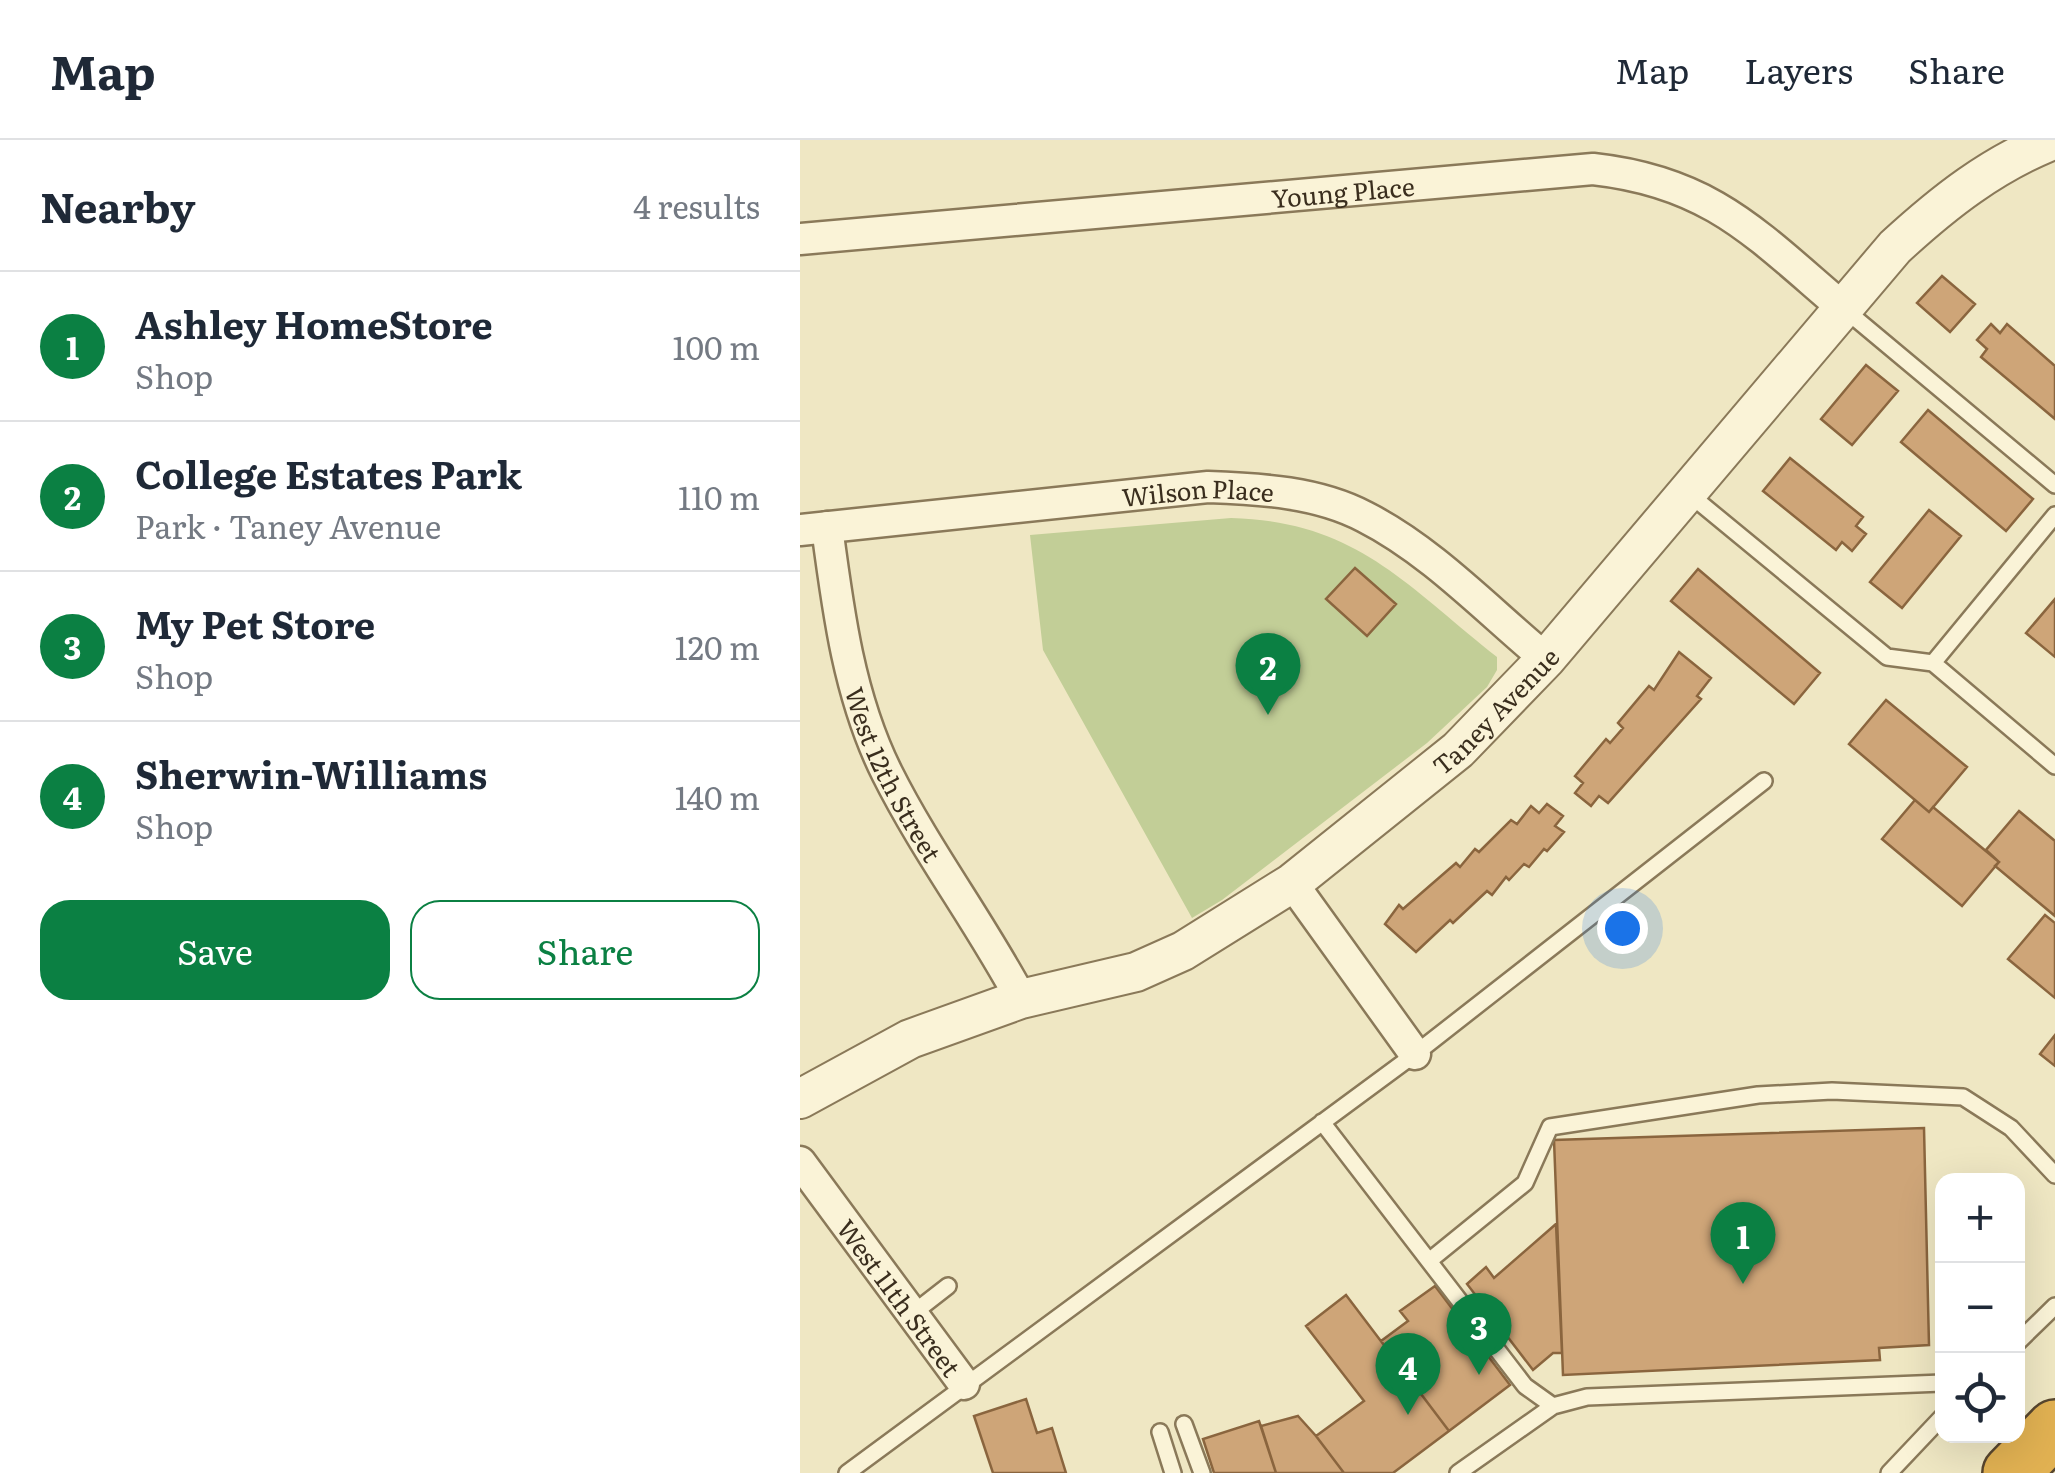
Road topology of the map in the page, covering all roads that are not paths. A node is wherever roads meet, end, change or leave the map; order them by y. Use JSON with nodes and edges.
{"nodes":[{"id":1,"x":2054,"y":140,"type":"edge"},
{"id":2,"x":800,"y":239,"type":"edge"},
{"id":3,"x":1842,"y":307,"type":"junction"},
{"id":4,"x":2055,"y":485,"type":"edge"},
{"id":5,"x":1685,"y":490,"type":"junction"},
{"id":6,"x":2055,"y":515,"type":"edge"},
{"id":7,"x":814,"y":529,"type":"edge"},
{"id":8,"x":1546,"y":659,"type":"junction"},
{"id":9,"x":1933,"y":663,"type":"junction"},
{"id":10,"x":2055,"y":766,"type":"edge"},
{"id":11,"x":1764,"y":781,"type":"dead end"},
{"id":12,"x":1292,"y":883,"type":"junction"},
{"id":13,"x":1021,"y":998,"type":"junction"},
{"id":14,"x":1415,"y":1054,"type":"junction"},
{"id":15,"x":800,"y":1099,"type":"edge"},
{"id":16,"x":1322,"y":1122,"type":"junction"},
{"id":17,"x":800,"y":1162,"type":"edge"},
{"id":18,"x":2055,"y":1175,"type":"edge"},
{"id":19,"x":1429,"y":1261,"type":"junction"},
{"id":20,"x":948,"y":1286,"type":"dead end"},
{"id":21,"x":2055,"y":1306,"type":"edge"},
{"id":22,"x":912,"y":1314,"type":"junction"},
{"id":23,"x":2025,"y":1335,"type":"edge"},
{"id":24,"x":964,"y":1384,"type":"junction"},
{"id":25,"x":1935,"y":1384,"type":"edge"},
{"id":26,"x":1553,"y":1406,"type":"junction"},
{"id":27,"x":1184,"y":1424,"type":"dead end"},
{"id":28,"x":1935,"y":1424,"type":"edge"},
{"id":29,"x":2055,"y":1428,"type":"edge"},
{"id":30,"x":1160,"y":1432,"type":"dead end"},
{"id":31,"x":847,"y":1473,"type":"edge"},
{"id":32,"x":1173,"y":1473,"type":"edge"},
{"id":33,"x":1202,"y":1473,"type":"edge"},
{"id":34,"x":1458,"y":1473,"type":"edge"},
{"id":35,"x":1889,"y":1473,"type":"edge"},
{"id":36,"x":2011,"y":1473,"type":"edge"}],
"edges":[{"from":1,"to":3,"type":"street","name":"Taney Avenue"},
{"from":2,"to":3,"type":"street","name":"Young Place"},
{"from":3,"to":4,"type":"lane"},
{"from":3,"to":5,"type":"street","name":"Taney Avenue"},
{"from":5,"to":8,"type":"street","name":"Taney Avenue"},
{"from":5,"to":9,"type":"lane"},
{"from":6,"to":9,"type":"lane"},
{"from":7,"to":8,"type":"street","name":"Wilson Place"},
{"from":7,"to":13,"type":"street","name":"West 12th Street"},
{"from":8,"to":12,"type":"street","name":"Taney Avenue"},
{"from":9,"to":10,"type":"lane"},
{"from":11,"to":14,"type":"lane"},
{"from":12,"to":13,"type":"street","name":"Taney Avenue"},
{"from":12,"to":14,"type":"street"},
{"from":13,"to":15,"type":"street","name":"Taney Avenue"},
{"from":14,"to":16,"type":"lane"},
{"from":16,"to":19,"type":"lane"},
{"from":16,"to":24,"type":"lane"},
{"from":17,"to":22,"type":"street","name":"West 11th Street"},
{"from":18,"to":19,"type":"lane"},
{"from":19,"to":26,"type":"lane"},
{"from":20,"to":22,"type":"lane"},
{"from":21,"to":23,"type":"lane"},
{"from":22,"to":24,"type":"street","name":"West 11th Street"},
{"from":24,"to":31,"type":"lane"},
{"from":25,"to":26,"type":"lane"},
{"from":26,"to":34,"type":"lane"},
{"from":27,"to":33,"type":"lane"},
{"from":28,"to":35,"type":"lane"},
{"from":29,"to":36,"type":"highway"},
{"from":30,"to":32,"type":"lane"}]}
